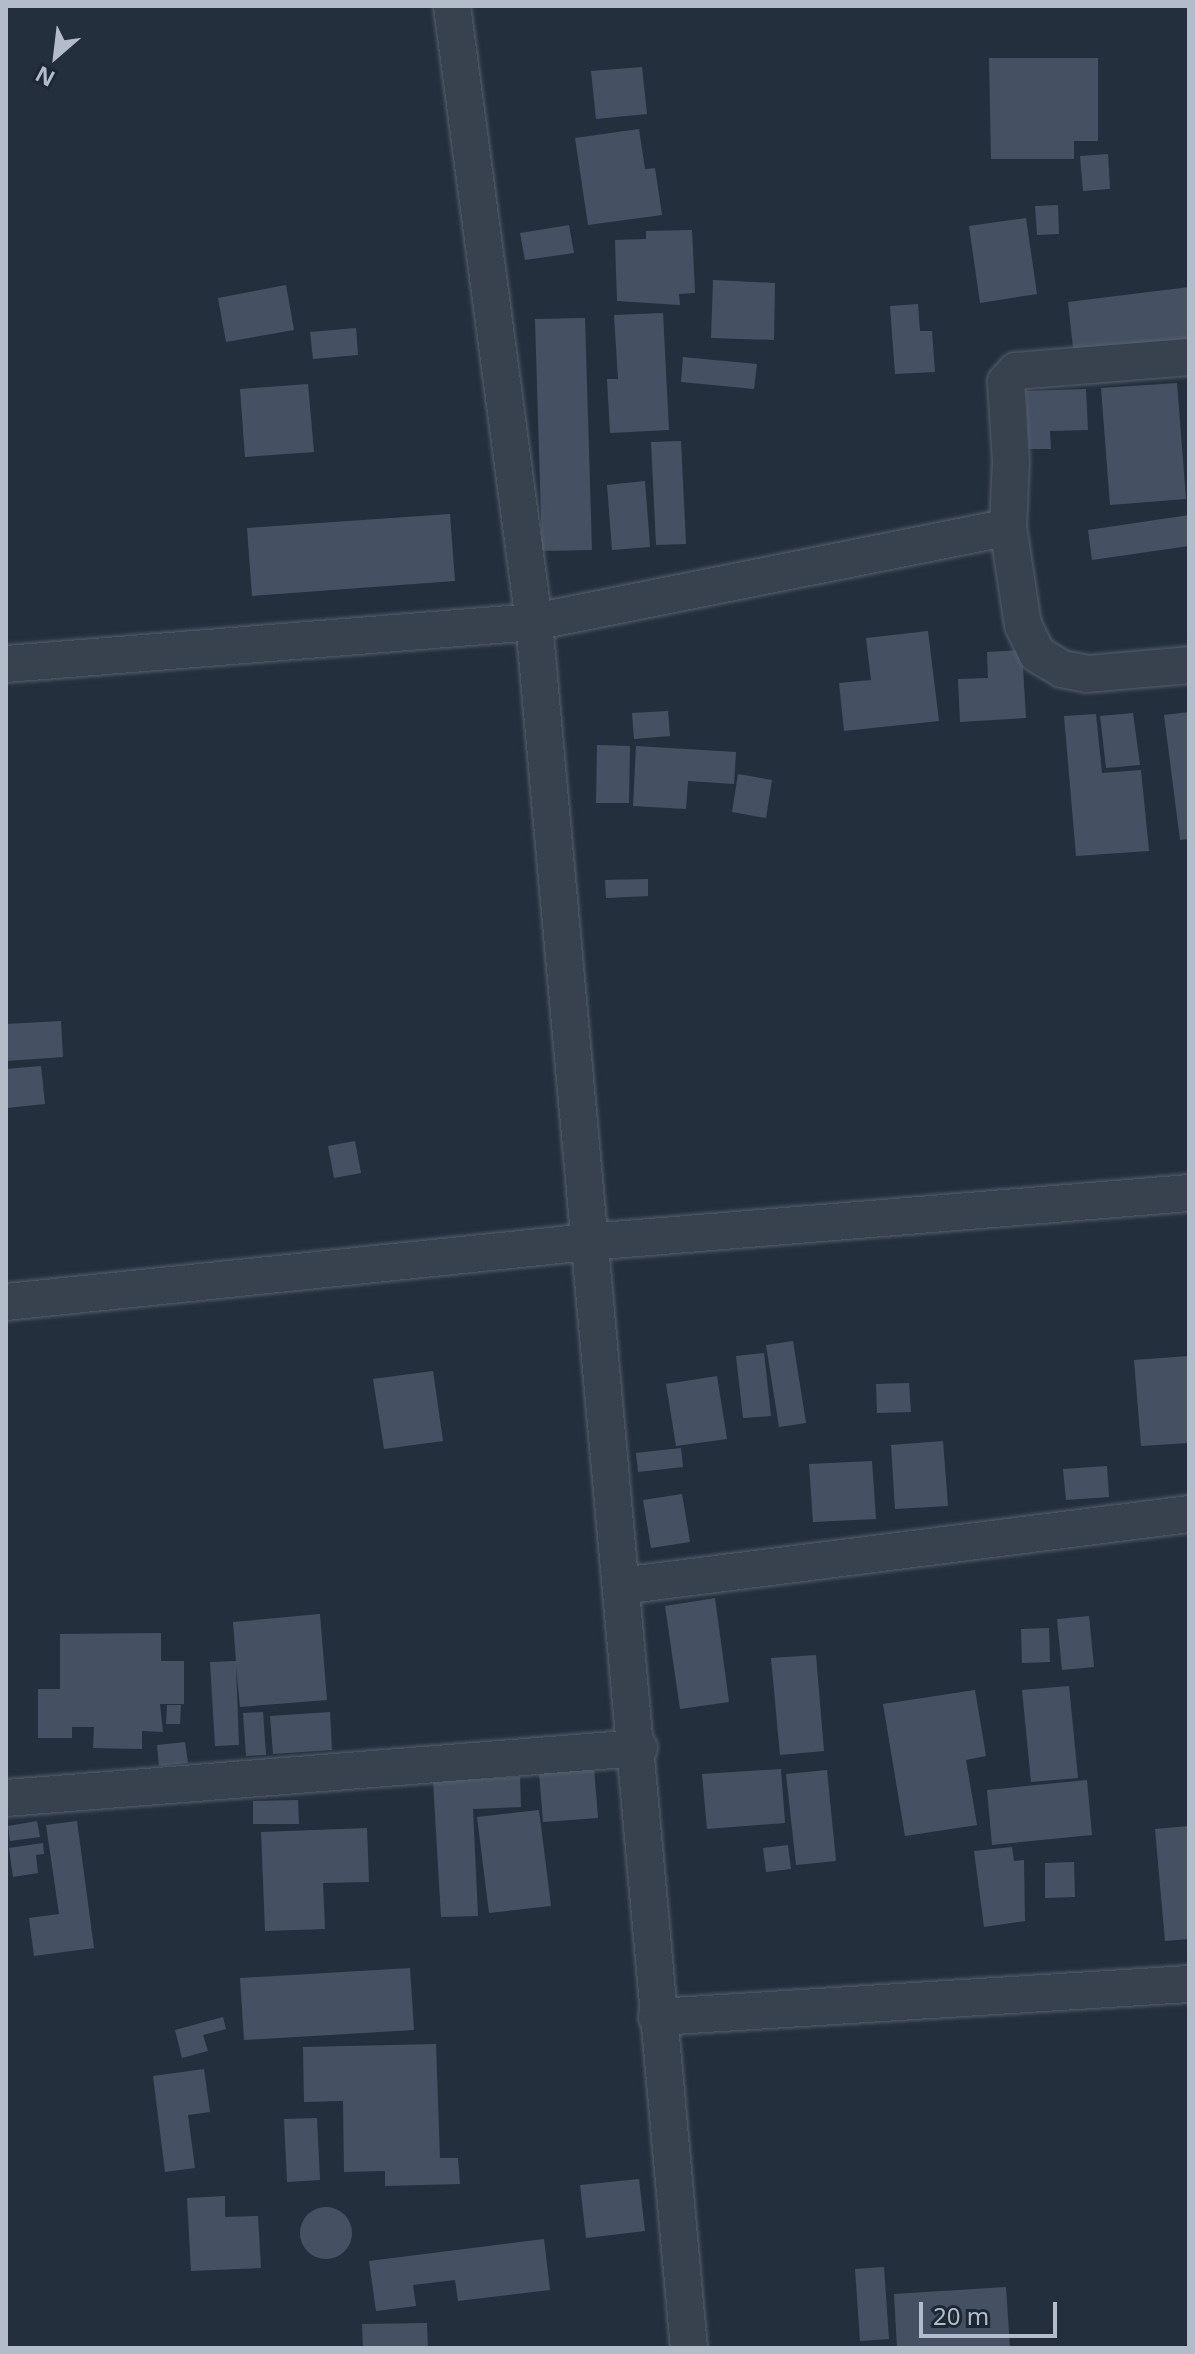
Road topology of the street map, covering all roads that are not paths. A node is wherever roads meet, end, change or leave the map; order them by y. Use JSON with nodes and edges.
{"nodes":[{"id":1,"x":452,"y":6,"type":"edge"},
{"id":2,"x":1189,"y":357,"type":"edge"},
{"id":3,"x":1008,"y":527,"type":"junction"},
{"id":4,"x":534,"y":622,"type":"junction"},
{"id":5,"x":6,"y":664,"type":"edge"},
{"id":6,"x":1189,"y":665,"type":"edge"},
{"id":7,"x":1189,"y":1193,"type":"edge"},
{"id":8,"x":589,"y":1242,"type":"junction"},
{"id":9,"x":6,"y":1302,"type":"edge"},
{"id":10,"x":1189,"y":1514,"type":"edge"},
{"id":11,"x":621,"y":1586,"type":"junction"},
{"id":12,"x":639,"y":1748,"type":"junction"},
{"id":13,"x":6,"y":1798,"type":"edge"},
{"id":14,"x":1189,"y":1984,"type":"edge"},
{"id":15,"x":657,"y":2017,"type":"junction"},
{"id":16,"x":689,"y":2348,"type":"edge"}],
"edges":[{"from":1,"to":4,"type":"street"},
{"from":2,"to":3,"type":"street"},
{"from":3,"to":4,"type":"street"},
{"from":3,"to":6,"type":"street"},
{"from":4,"to":5,"type":"street"},
{"from":4,"to":8,"type":"street"},
{"from":7,"to":8,"type":"street"},
{"from":8,"to":9,"type":"street"},
{"from":8,"to":11,"type":"street"},
{"from":10,"to":11,"type":"street"},
{"from":11,"to":12,"type":"street"},
{"from":12,"to":13,"type":"street"},
{"from":12,"to":15,"type":"street"},
{"from":14,"to":15,"type":"street"},
{"from":15,"to":16,"type":"street"}]}
